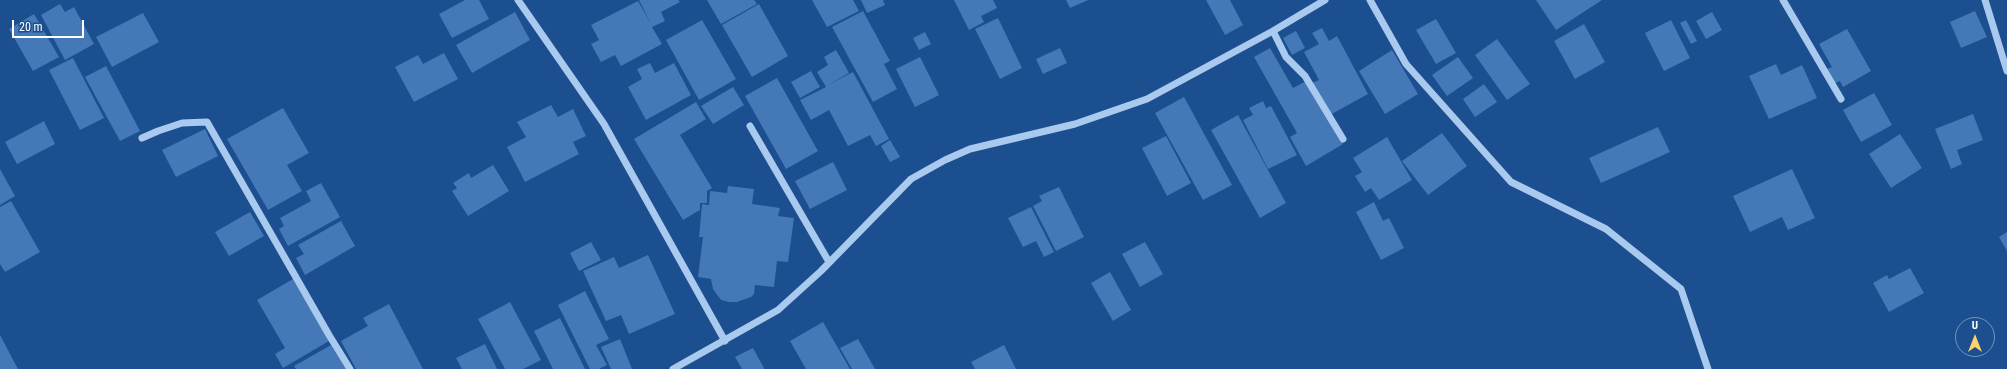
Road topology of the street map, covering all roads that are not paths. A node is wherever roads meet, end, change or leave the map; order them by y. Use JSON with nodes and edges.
{"nodes":[{"id":1,"x":518,"y":0,"type":"edge"},
{"id":2,"x":1325,"y":0,"type":"edge"},
{"id":3,"x":1370,"y":0,"type":"edge"},
{"id":4,"x":1783,"y":0,"type":"edge"},
{"id":5,"x":1985,"y":0,"type":"edge"},
{"id":6,"x":1273,"y":30,"type":"junction"},
{"id":7,"x":2007,"y":72,"type":"edge"},
{"id":8,"x":1841,"y":99,"type":"dead end"},
{"id":9,"x":750,"y":126,"type":"dead end"},
{"id":10,"x":142,"y":138,"type":"dead end"},
{"id":11,"x":1344,"y":139,"type":"dead end"},
{"id":12,"x":829,"y":262,"type":"junction"},
{"id":13,"x":725,"y":341,"type":"junction"},
{"id":14,"x":350,"y":369,"type":"edge"},
{"id":15,"x":673,"y":369,"type":"edge"},
{"id":16,"x":1708,"y":369,"type":"edge"}],
"edges":[{"from":1,"to":13,"type":"street"},
{"from":2,"to":6,"type":"street"},
{"from":3,"to":16,"type":"street"},
{"from":4,"to":8,"type":"street"},
{"from":5,"to":7,"type":"street"},
{"from":6,"to":11,"type":"street"},
{"from":6,"to":12,"type":"street"},
{"from":9,"to":12,"type":"street"},
{"from":10,"to":14,"type":"street"},
{"from":12,"to":13,"type":"street"},
{"from":13,"to":15,"type":"street"}]}
